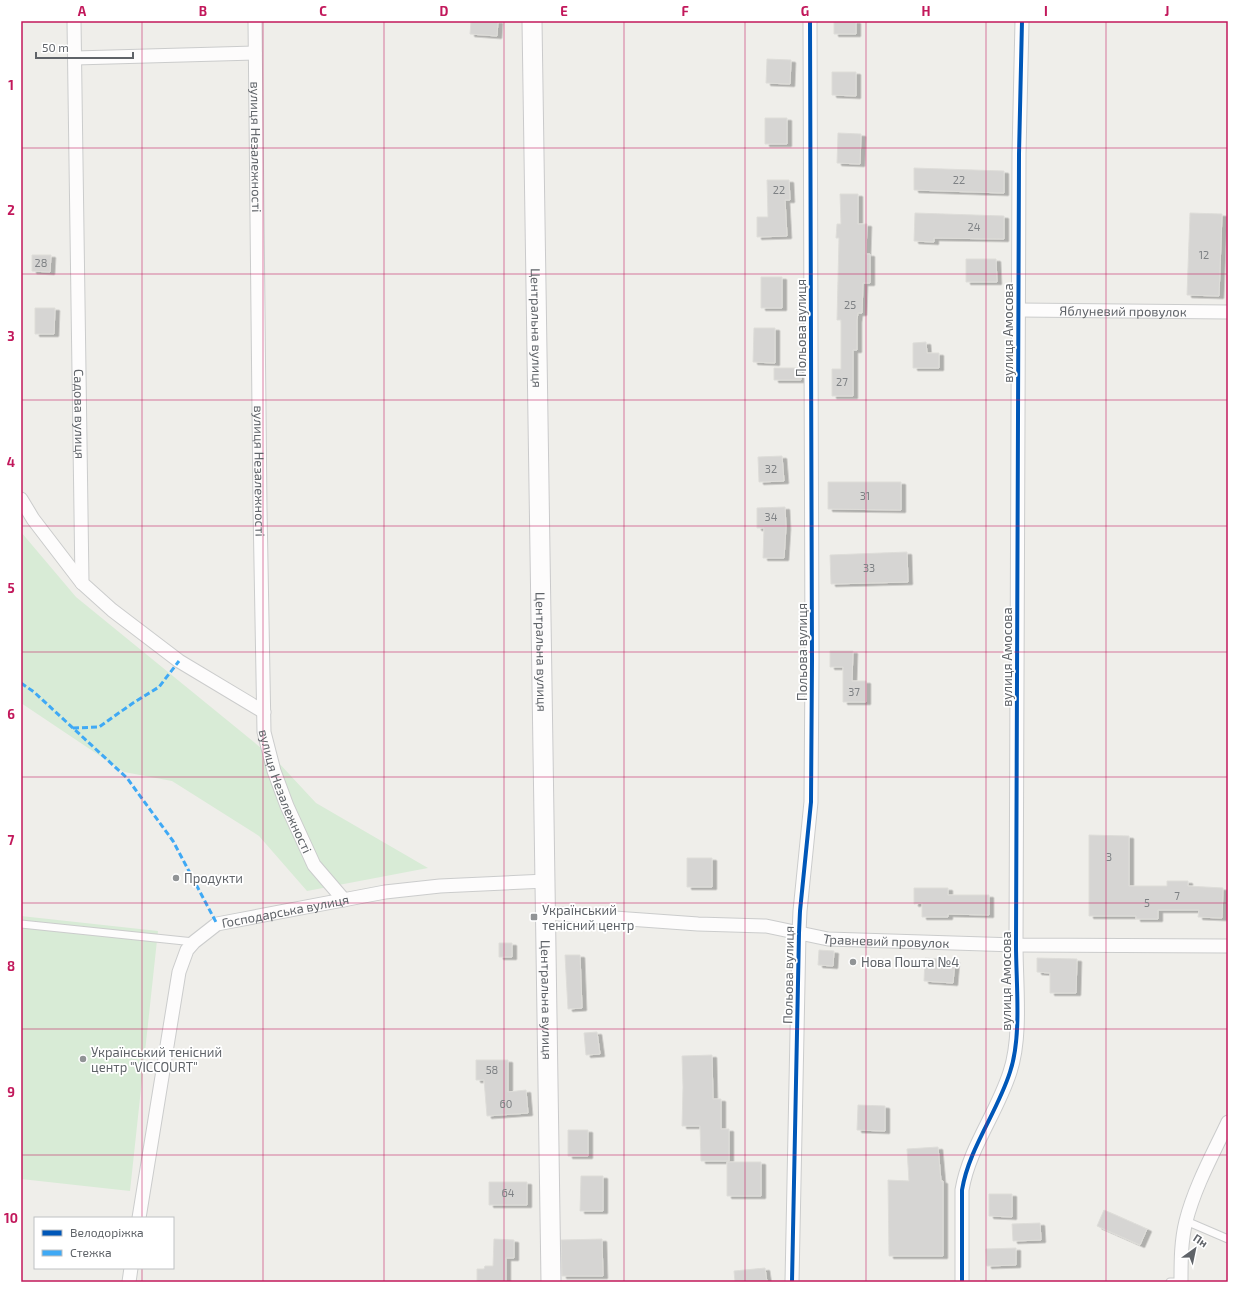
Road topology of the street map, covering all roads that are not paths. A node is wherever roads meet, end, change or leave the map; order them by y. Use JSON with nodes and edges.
{"nodes":[{"id":1,"x":74,"y":21,"type":"edge"},
{"id":2,"x":255,"y":21,"type":"edge"},
{"id":3,"x":532,"y":21,"type":"edge"},
{"id":4,"x":810,"y":21,"type":"edge"},
{"id":5,"x":1022,"y":21,"type":"edge"},
{"id":6,"x":255,"y":53,"type":"junction"},
{"id":7,"x":75,"y":58,"type":"junction"},
{"id":8,"x":1018,"y":310,"type":"junction"},
{"id":9,"x":1228,"y":312,"type":"edge"},
{"id":10,"x":21,"y":499,"type":"edge"},
{"id":11,"x":82,"y":583,"type":"junction"},
{"id":12,"x":264,"y":712,"type":"junction"},
{"id":13,"x":546,"y":881,"type":"junction"},
{"id":14,"x":344,"y":900,"type":"junction"},
{"id":15,"x":545,"y":913,"type":"junction"},
{"id":16,"x":21,"y":924,"type":"edge"},
{"id":17,"x":799,"y":933,"type":"junction"},
{"id":18,"x":194,"y":942,"type":"junction"},
{"id":19,"x":1016,"y":945,"type":"junction"},
{"id":20,"x":1228,"y":946,"type":"edge"},
{"id":21,"x":1228,"y":1122,"type":"edge"},
{"id":22,"x":140,"y":1217,"type":"edge"},
{"id":23,"x":1186,"y":1221,"type":"junction"},
{"id":24,"x":1228,"y":1239,"type":"edge"},
{"id":25,"x":131,"y":1269,"type":"edge"},
{"id":26,"x":129,"y":1282,"type":"edge"},
{"id":27,"x":551,"y":1282,"type":"edge"},
{"id":28,"x":792,"y":1282,"type":"edge"},
{"id":29,"x":962,"y":1282,"type":"edge"},
{"id":30,"x":1170,"y":1282,"type":"edge"},
{"id":31,"x":1182,"y":1282,"type":"edge"}],
"edges":[{"from":1,"to":7,"type":"street","name":"Садова вулиця"},
{"from":2,"to":6,"type":"street","name":"вулиця Незалежності"},
{"from":3,"to":13,"type":"main road","name":"Центральна вулиця"},
{"from":4,"to":17,"type":"street","name":"Польова вулиця"},
{"from":5,"to":8,"type":"street","name":"вулиця Амосова"},
{"from":6,"to":7,"type":"street"},
{"from":6,"to":12,"type":"street","name":"вулиця Незалежності"},
{"from":7,"to":11,"type":"street","name":"Садова вулиця"},
{"from":8,"to":9,"type":"street","name":"Яблуневий провулок"},
{"from":8,"to":19,"type":"street","name":"вулиця Амосова"},
{"from":10,"to":11,"type":"street"},
{"from":11,"to":12,"type":"street"},
{"from":12,"to":14,"type":"street","name":"вулиця Незалежності"},
{"from":13,"to":14,"type":"street","name":"Господарська вулиця"},
{"from":13,"to":15,"type":"main road","name":"Центральна вулиця"},
{"from":14,"to":18,"type":"street","name":"Господарська вулиця"},
{"from":15,"to":17,"type":"street","name":"Травневий провулок"},
{"from":15,"to":27,"type":"main road","name":"Центральна вулиця"},
{"from":16,"to":18,"type":"lane"},
{"from":17,"to":19,"type":"street","name":"Травневий провулок"},
{"from":17,"to":28,"type":"street","name":"Польова вулиця"},
{"from":18,"to":22,"type":"street","name":"Господарська вулиця"},
{"from":19,"to":20,"type":"street","name":"Травневий провулок"},
{"from":19,"to":29,"type":"street","name":"вулиця Амосова"},
{"from":21,"to":23,"type":"street"},
{"from":23,"to":24,"type":"lane"},
{"from":23,"to":31,"type":"street"},
{"from":25,"to":26,"type":"street"},
{"from":30,"to":31,"type":"lane"}]}
